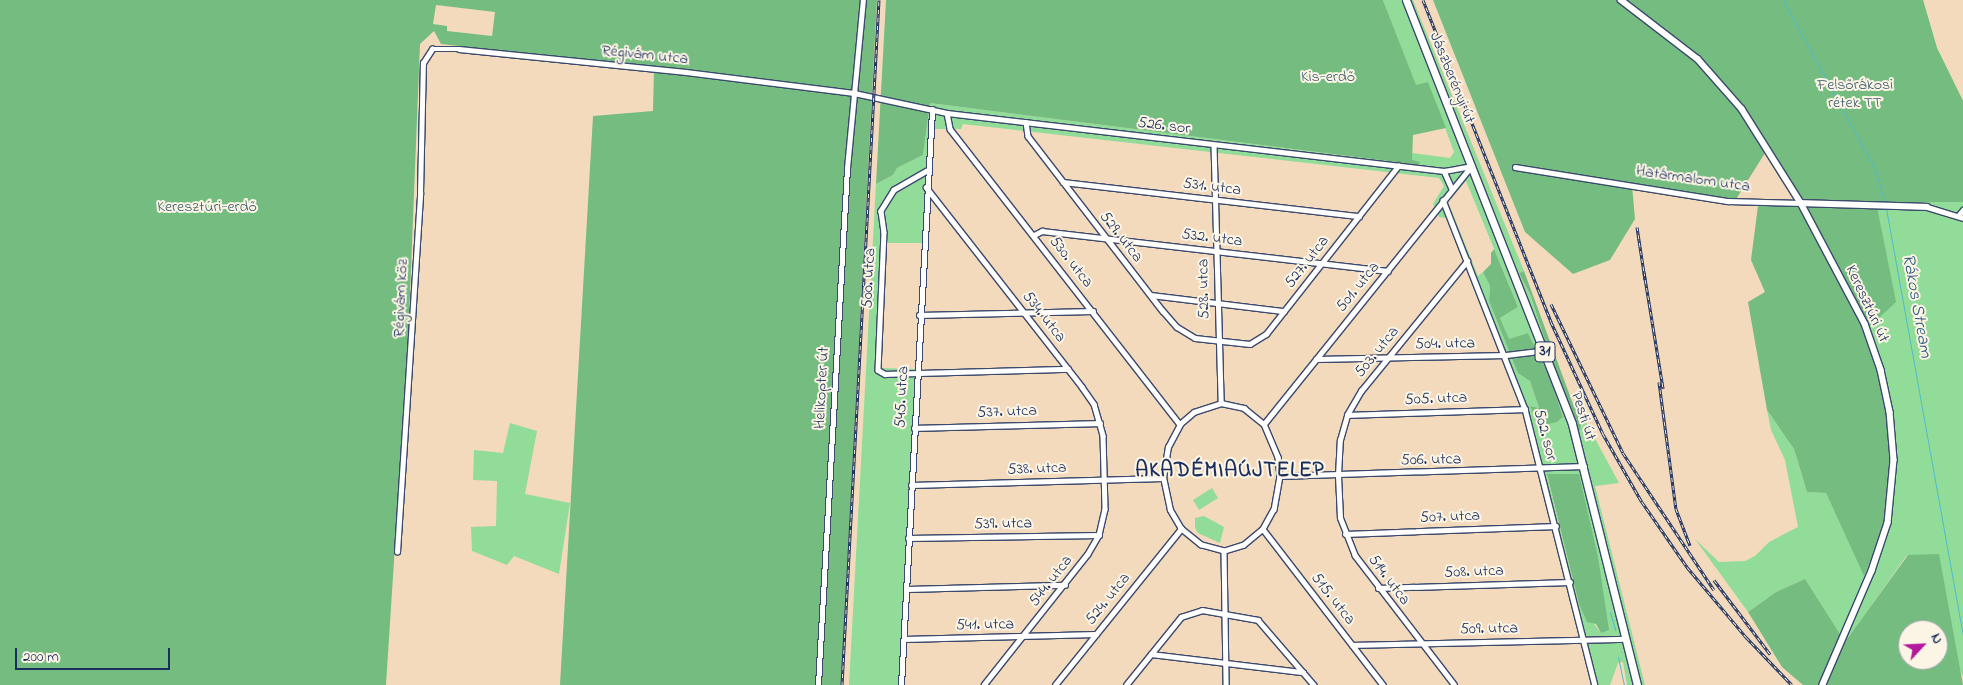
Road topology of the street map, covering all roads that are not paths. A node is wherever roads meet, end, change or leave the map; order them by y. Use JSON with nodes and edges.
{"nodes":[{"id":1,"x":862,"y":0,"type":"edge"},
{"id":2,"x":1406,"y":0,"type":"edge"},
{"id":3,"x":1621,"y":0,"type":"edge"},
{"id":4,"x":432,"y":49,"type":"joint"},
{"id":5,"x":854,"y":94,"type":"junction"},
{"id":6,"x":932,"y":110,"type":"junction"},
{"id":7,"x":947,"y":113,"type":"junction"},
{"id":8,"x":1026,"y":122,"type":"junction"},
{"id":9,"x":1214,"y":145,"type":"junction"},
{"id":10,"x":1398,"y":166,"type":"junction"},
{"id":11,"x":1472,"y":166,"type":"junction"},
{"id":12,"x":1515,"y":168,"type":"dead end"},
{"id":13,"x":928,"y":170,"type":"junction"},
{"id":14,"x":1444,"y":171,"type":"junction"},
{"id":15,"x":1063,"y":182,"type":"junction"},
{"id":16,"x":926,"y":187,"type":"junction"},
{"id":17,"x":1452,"y":189,"type":"junction"},
{"id":18,"x":1214,"y":200,"type":"junction"},
{"id":19,"x":1443,"y":200,"type":"junction"},
{"id":20,"x":1801,"y":203,"type":"junction"},
{"id":21,"x":1814,"y":204,"type":"junction"},
{"id":22,"x":1928,"y":207,"type":"joint"},
{"id":23,"x":1963,"y":210,"type":"edge"},
{"id":24,"x":1359,"y":216,"type":"junction"},
{"id":25,"x":1961,"y":217,"type":"edge"},
{"id":26,"x":1810,"y":220,"type":"junction"},
{"id":27,"x":1034,"y":235,"type":"junction"},
{"id":28,"x":1107,"y":238,"type":"junction"},
{"id":29,"x":1216,"y":251,"type":"junction"},
{"id":30,"x":1467,"y":261,"type":"junction"},
{"id":31,"x":1322,"y":263,"type":"junction"},
{"id":32,"x":1388,"y":271,"type":"junction"},
{"id":33,"x":1151,"y":295,"type":"junction"},
{"id":34,"x":1217,"y":303,"type":"junction"},
{"id":35,"x":1093,"y":311,"type":"junction"},
{"id":36,"x":1284,"y":311,"type":"junction"},
{"id":37,"x":1024,"y":312,"type":"junction"},
{"id":38,"x":919,"y":315,"type":"junction"},
{"id":39,"x":1218,"y":341,"type":"junction"},
{"id":40,"x":1544,"y":350,"type":"junction"},
{"id":41,"x":1506,"y":355,"type":"junction"},
{"id":42,"x":1389,"y":358,"type":"junction"},
{"id":43,"x":1316,"y":359,"type":"junction"},
{"id":44,"x":1068,"y":369,"type":"junction"},
{"id":45,"x":916,"y":373,"type":"junction"},
{"id":46,"x":1220,"y":403,"type":"junction"},
{"id":47,"x":1526,"y":409,"type":"junction"},
{"id":48,"x":1347,"y":415,"type":"junction"},
{"id":49,"x":1100,"y":423,"type":"junction"},
{"id":50,"x":1180,"y":424,"type":"junction"},
{"id":51,"x":1264,"y":424,"type":"junction"},
{"id":52,"x":914,"y":428,"type":"junction"},
{"id":53,"x":1584,"y":466,"type":"junction"},
{"id":54,"x":1542,"y":470,"type":"junction"},
{"id":55,"x":1338,"y":475,"type":"junction"},
{"id":56,"x":1280,"y":476,"type":"junction"},
{"id":57,"x":1163,"y":478,"type":"junction"},
{"id":58,"x":1106,"y":479,"type":"junction"},
{"id":59,"x":911,"y":485,"type":"junction"},
{"id":60,"x":1556,"y":526,"type":"junction"},
{"id":61,"x":1181,"y":528,"type":"junction"},
{"id":62,"x":1263,"y":529,"type":"junction"},
{"id":63,"x":1345,"y":534,"type":"junction"},
{"id":64,"x":1099,"y":535,"type":"junction"},
{"id":65,"x":908,"y":538,"type":"junction"},
{"id":66,"x":1224,"y":551,"type":"junction"},
{"id":67,"x":397,"y":552,"type":"dead end"},
{"id":68,"x":1570,"y":582,"type":"junction"},
{"id":69,"x":1065,"y":585,"type":"junction"},
{"id":70,"x":1378,"y":588,"type":"junction"},
{"id":71,"x":907,"y":589,"type":"junction"},
{"id":72,"x":1224,"y":611,"type":"junction"},
{"id":73,"x":1096,"y":634,"type":"junction"},
{"id":74,"x":1023,"y":637,"type":"junction"},
{"id":75,"x":1626,"y":638,"type":"junction"},
{"id":76,"x":904,"y":639,"type":"junction"},
{"id":77,"x":1584,"y":639,"type":"junction"},
{"id":78,"x":1421,"y":642,"type":"junction"},
{"id":79,"x":1352,"y":645,"type":"junction"},
{"id":80,"x":1151,"y":654,"type":"junction"},
{"id":81,"x":1225,"y":663,"type":"junction"},
{"id":82,"x":1303,"y":672,"type":"junction"},
{"id":83,"x":818,"y":685,"type":"edge"},
{"id":84,"x":901,"y":685,"type":"edge"},
{"id":85,"x":984,"y":685,"type":"edge"},
{"id":86,"x":1055,"y":685,"type":"edge"},
{"id":87,"x":1126,"y":685,"type":"edge"},
{"id":88,"x":1226,"y":685,"type":"edge"},
{"id":89,"x":1314,"y":685,"type":"edge"},
{"id":90,"x":1383,"y":685,"type":"edge"},
{"id":91,"x":1454,"y":685,"type":"edge"},
{"id":92,"x":1595,"y":685,"type":"edge"},
{"id":93,"x":1636,"y":685,"type":"edge"},
{"id":94,"x":1823,"y":685,"type":"edge"}],
"edges":[{"from":1,"to":5,"type":"street","name":"Helikopter út"},
{"from":2,"to":11,"type":"main road","name":"Jászberényi út","number":"31"},
{"from":3,"to":20,"type":"main road","name":"Keresztúri út"},
{"from":4,"to":5,"type":"street","name":"Régivám utca"},
{"from":4,"to":67,"type":"street","name":"Régivám köz"},
{"from":5,"to":6,"type":"street","name":"526. sor"},
{"from":5,"to":83,"type":"street","name":"Helikopter út"},
{"from":6,"to":7,"type":"street","name":"526. sor"},
{"from":6,"to":13,"type":"street","name":"545. utca"},
{"from":7,"to":8,"type":"street","name":"526. sor"},
{"from":7,"to":27,"type":"street","name":"530. utca"},
{"from":8,"to":9,"type":"street","name":"526. sor"},
{"from":8,"to":15,"type":"street","name":"529. utca"},
{"from":9,"to":10,"type":"street","name":"526. sor"},
{"from":9,"to":18,"type":"street","name":"528. utca"},
{"from":10,"to":14,"type":"street","name":"526. sor"},
{"from":10,"to":24,"type":"street","name":"527. utca"},
{"from":11,"to":14,"type":"street","name":"526. sor"},
{"from":11,"to":17,"type":"street","name":"501. utca"},
{"from":11,"to":40,"type":"main road","name":"Pesti út","number":"31"},
{"from":12,"to":20,"type":"street","name":"Határmalom utca"},
{"from":13,"to":16,"type":"street","name":"545. utca"},
{"from":13,"to":45,"type":"street","name":"500. utca"},
{"from":14,"to":17,"type":"street"},
{"from":15,"to":18,"type":"street","name":"531. utca"},
{"from":15,"to":28,"type":"street","name":"529. utca"},
{"from":16,"to":37,"type":"street","name":"534. utca"},
{"from":16,"to":38,"type":"street","name":"545. utca"},
{"from":17,"to":19,"type":"street","name":"501. utca"},
{"from":18,"to":24,"type":"street","name":"531. utca"},
{"from":18,"to":29,"type":"street","name":"528. utca"},
{"from":19,"to":30,"type":"street","name":"502. sor"},
{"from":19,"to":32,"type":"street","name":"501. utca"},
{"from":20,"to":21,"type":"main road","name":"Határmalom utca"},
{"from":20,"to":26,"type":"main road","name":"Keresztúri út"},
{"from":21,"to":22,"type":"main road","name":"Határmalom utca"},
{"from":21,"to":26,"type":"main road"},
{"from":22,"to":25,"type":"street"},
{"from":23,"to":25,"type":"street"},
{"from":24,"to":31,"type":"street","name":"527. utca"},
{"from":26,"to":94,"type":"main road","name":"Keresztúri út"},
{"from":27,"to":28,"type":"street","name":"532. utca"},
{"from":27,"to":35,"type":"street","name":"530. utca"},
{"from":28,"to":29,"type":"street","name":"532. utca"},
{"from":28,"to":33,"type":"street","name":"529. utca"},
{"from":29,"to":31,"type":"street","name":"532. utca"},
{"from":29,"to":34,"type":"street","name":"528. utca"},
{"from":30,"to":41,"type":"street","name":"502. sor"},
{"from":30,"to":42,"type":"street","name":"503. utca"},
{"from":31,"to":32,"type":"street","name":"532. utca"},
{"from":31,"to":36,"type":"street","name":"527. utca"},
{"from":32,"to":43,"type":"street","name":"501. utca"},
{"from":33,"to":34,"type":"street"},
{"from":33,"to":39,"type":"street","name":"529. utca"},
{"from":34,"to":36,"type":"street"},
{"from":34,"to":39,"type":"street","name":"528. utca"},
{"from":35,"to":37,"type":"street"},
{"from":35,"to":50,"type":"street","name":"530. utca"},
{"from":36,"to":39,"type":"street","name":"527. utca"},
{"from":37,"to":38,"type":"street"},
{"from":37,"to":44,"type":"street","name":"534. utca"},
{"from":38,"to":45,"type":"street","name":"545. utca"},
{"from":39,"to":46,"type":"street","name":"528. utca"},
{"from":40,"to":41,"type":"street","name":"504. utca"},
{"from":40,"to":53,"type":"main road","name":"Pesti út","number":"31"},
{"from":41,"to":42,"type":"street","name":"504. utca"},
{"from":41,"to":47,"type":"street","name":"502. sor"},
{"from":42,"to":43,"type":"street","name":"504. utca"},
{"from":42,"to":48,"type":"street","name":"503. utca"},
{"from":43,"to":51,"type":"street","name":"501. utca"},
{"from":44,"to":45,"type":"street"},
{"from":44,"to":49,"type":"street","name":"534. utca"},
{"from":45,"to":52,"type":"street","name":"545. utca"},
{"from":46,"to":50,"type":"street"},
{"from":46,"to":51,"type":"street"},
{"from":47,"to":48,"type":"street","name":"505. utca"},
{"from":47,"to":54,"type":"street","name":"502. sor"},
{"from":48,"to":55,"type":"street","name":"503. utca"},
{"from":49,"to":52,"type":"street","name":"537. utca"},
{"from":49,"to":58,"type":"street","name":"534. utca"},
{"from":50,"to":57,"type":"street"},
{"from":51,"to":56,"type":"street"},
{"from":52,"to":59,"type":"street","name":"545. utca"},
{"from":53,"to":54,"type":"street","name":"506. utca"},
{"from":53,"to":75,"type":"main road","name":"Pesti út","number":"31"},
{"from":54,"to":55,"type":"street","name":"506. utca"},
{"from":54,"to":60,"type":"street","name":"502. sor"},
{"from":55,"to":56,"type":"street","name":"506. utca"},
{"from":55,"to":63,"type":"street","name":"514. utca"},
{"from":56,"to":62,"type":"street"},
{"from":57,"to":58,"type":"street","name":"538. utca"},
{"from":57,"to":61,"type":"street"},
{"from":58,"to":59,"type":"street","name":"538. utca"},
{"from":58,"to":64,"type":"street","name":"544. utca"},
{"from":59,"to":65,"type":"street","name":"545. utca"},
{"from":60,"to":63,"type":"street","name":"507. utca"},
{"from":60,"to":68,"type":"street","name":"502. sor"},
{"from":61,"to":66,"type":"street"},
{"from":61,"to":73,"type":"street","name":"524. utca"},
{"from":62,"to":66,"type":"street"},
{"from":62,"to":79,"type":"street","name":"515. utca"},
{"from":63,"to":70,"type":"street","name":"514. utca"},
{"from":64,"to":65,"type":"street","name":"539. utca"},
{"from":64,"to":69,"type":"street","name":"544. utca"},
{"from":65,"to":71,"type":"street","name":"545. utca"},
{"from":66,"to":72,"type":"street"},
{"from":68,"to":70,"type":"street","name":"508. utca"},
{"from":68,"to":77,"type":"street","name":"502. sor"},
{"from":69,"to":71,"type":"street"},
{"from":69,"to":74,"type":"street","name":"544. utca"},
{"from":70,"to":78,"type":"street","name":"514. utca"},
{"from":71,"to":76,"type":"street","name":"545. utca"},
{"from":72,"to":80,"type":"street"},
{"from":72,"to":81,"type":"street"},
{"from":72,"to":82,"type":"street"},
{"from":73,"to":74,"type":"street","name":"541. utca"},
{"from":73,"to":86,"type":"street","name":"524. utca"},
{"from":74,"to":76,"type":"street","name":"541. utca"},
{"from":74,"to":85,"type":"street","name":"544. utca"},
{"from":75,"to":77,"type":"street","name":"509. utca"},
{"from":75,"to":93,"type":"main road","name":"Pesti út","number":"31"},
{"from":76,"to":84,"type":"street","name":"545. utca"},
{"from":77,"to":78,"type":"street","name":"509. utca"},
{"from":77,"to":92,"type":"street","name":"502. sor"},
{"from":78,"to":79,"type":"street","name":"509. utca"},
{"from":78,"to":91,"type":"street","name":"514. utca"},
{"from":79,"to":90,"type":"street","name":"515. utca"},
{"from":80,"to":81,"type":"street"},
{"from":80,"to":87,"type":"street"},
{"from":81,"to":82,"type":"street"},
{"from":81,"to":88,"type":"street"},
{"from":82,"to":89,"type":"street"}]}
